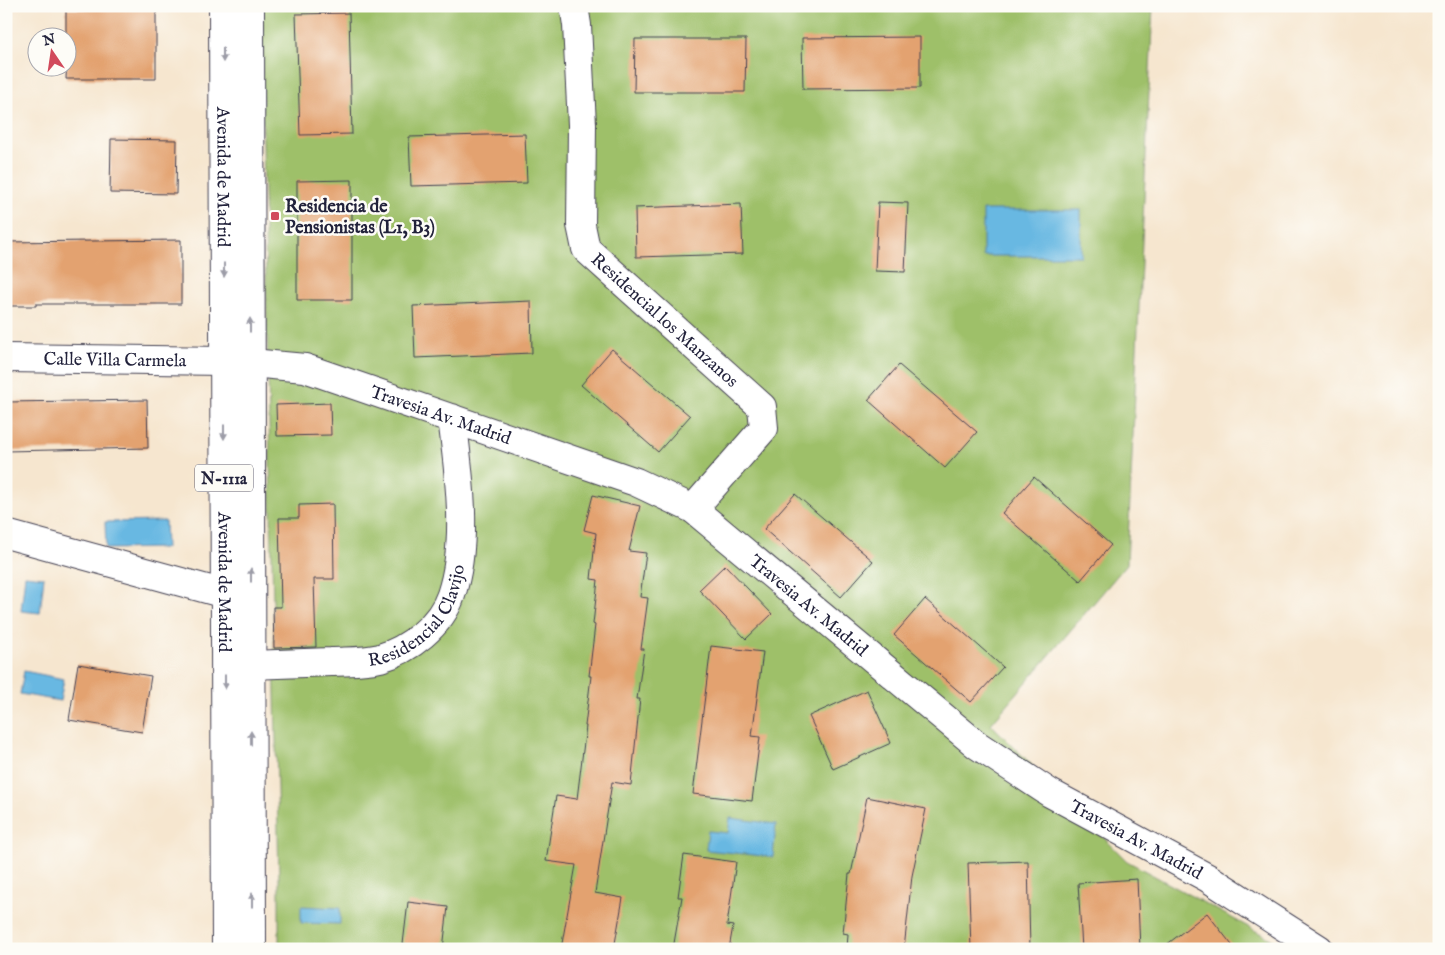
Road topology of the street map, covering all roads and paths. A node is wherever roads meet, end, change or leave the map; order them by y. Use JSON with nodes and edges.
{"nodes":[{"id":1,"x":223,"y":6,"type":"edge"},
{"id":2,"x":250,"y":6,"type":"edge"},
{"id":3,"x":574,"y":6,"type":"edge"},
{"id":4,"x":6,"y":358,"type":"edge"},
{"id":5,"x":224,"y":361,"type":"junction"},
{"id":6,"x":251,"y":363,"type":"junction"},
{"id":7,"x":452,"y":418,"type":"junction"},
{"id":8,"x":693,"y":509,"type":"junction"},
{"id":9,"x":6,"y":534,"type":"edge"},
{"id":10,"x":225,"y":594,"type":"junction"},
{"id":11,"x":251,"y":665,"type":"junction"},
{"id":12,"x":226,"y":949,"type":"edge"},
{"id":13,"x":252,"y":949,"type":"edge"},
{"id":14,"x":1319,"y":949,"type":"edge"}],
"edges":[{"from":1,"to":5,"type":"street","name":"Avenida de Madrid","number":"N-111a","one_way":true},
{"from":6,"to":2,"type":"street","name":"Avenida de Madrid","number":"N-111a","one_way":true},
{"from":3,"to":8,"type":"street","name":"Residencial los Manzanos"},
{"from":4,"to":5,"type":"street","name":"Calle Villa Carmela"},
{"from":5,"to":10,"type":"street","name":"Avenida de Madrid","number":"N-111a","one_way":true},
{"from":6,"to":7,"type":"street","name":"Travesia Av. Madrid"},
{"from":11,"to":6,"type":"street","name":"Avenida de Madrid","number":"N-111a","one_way":true},
{"from":7,"to":8,"type":"street","name":"Travesia Av. Madrid"},
{"from":7,"to":11,"type":"street","name":"Residencial Clavijo"},
{"from":8,"to":14,"type":"street","name":"Travesia Av. Madrid"},
{"from":9,"to":10,"type":"street"},
{"from":10,"to":12,"type":"street","name":"Avenida de Madrid","number":"N-111a","one_way":true},
{"from":13,"to":11,"type":"street","name":"Avenida de Madrid","number":"N-111a","one_way":true}]}
